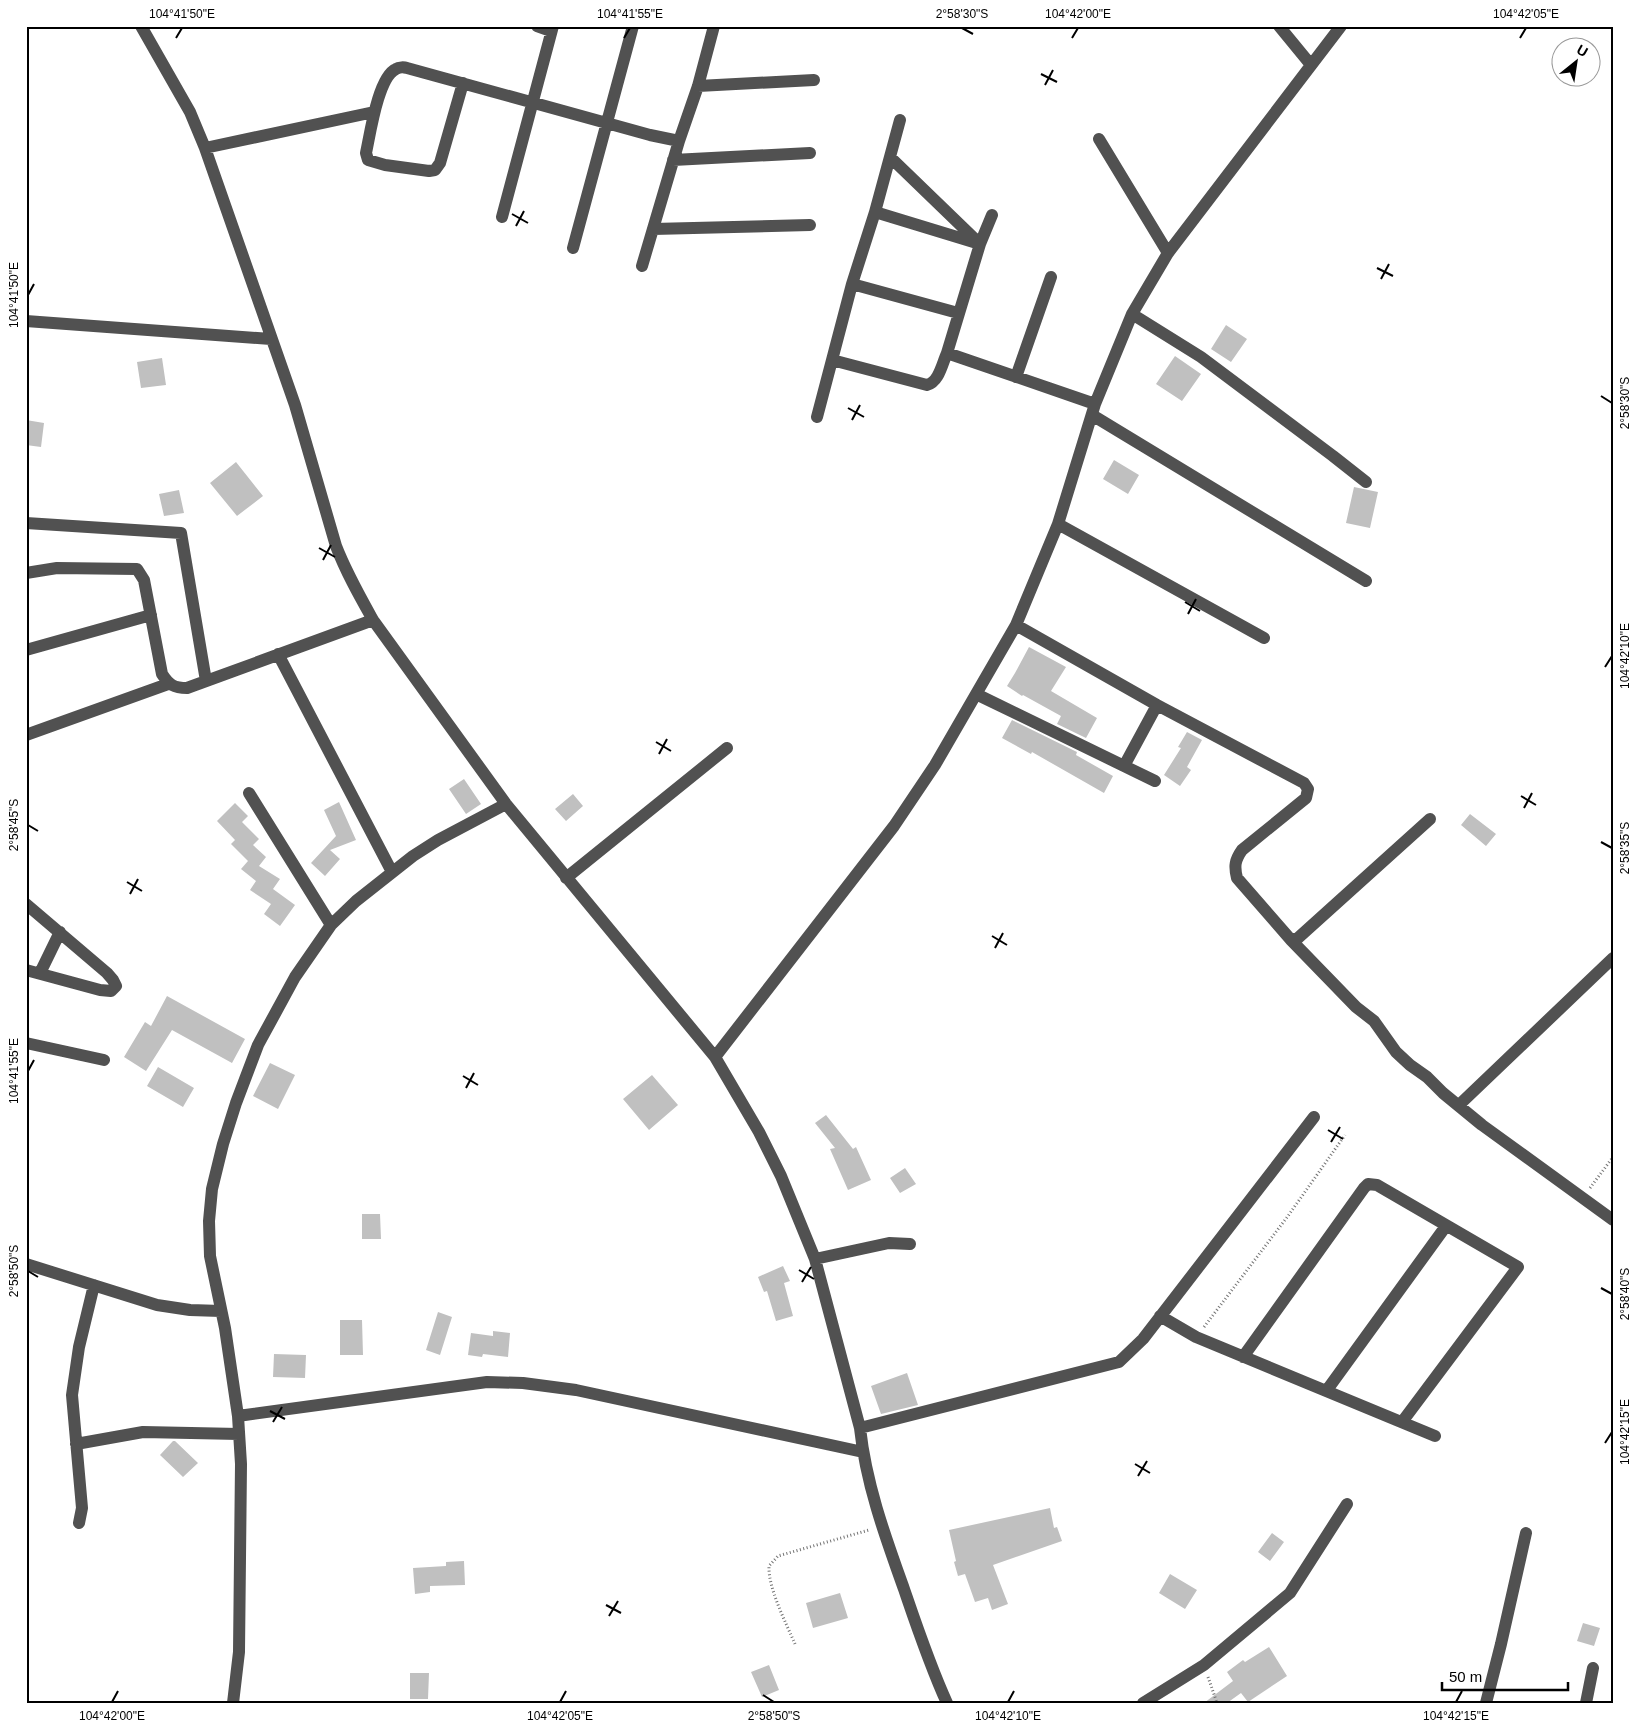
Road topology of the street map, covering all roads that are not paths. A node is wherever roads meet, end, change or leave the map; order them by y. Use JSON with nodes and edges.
{"nodes":[{"id":1,"x":141,"y":26,"type":"edge"},
{"id":2,"x":537,"y":26,"type":"edge"},
{"id":3,"x":633,"y":26,"type":"edge"},
{"id":4,"x":714,"y":26,"type":"edge"},
{"id":5,"x":1279,"y":26,"type":"edge"},
{"id":6,"x":1341,"y":26,"type":"edge"},
{"id":7,"x":552,"y":28,"type":"edge"},
{"id":8,"x":1311,"y":65,"type":"junction"},
{"id":9,"x":814,"y":80,"type":"dead end"},
{"id":10,"x":463,"y":83,"type":"junction"},
{"id":11,"x":698,"y":86,"type":"junction"},
{"id":12,"x":532,"y":102,"type":"junction"},
{"id":13,"x":374,"y":112,"type":"junction"},
{"id":14,"x":900,"y":120,"type":"dead end"},
{"id":15,"x":606,"y":122,"type":"junction"},
{"id":16,"x":1099,"y":140,"type":"dead end"},
{"id":17,"x":679,"y":141,"type":"junction"},
{"id":18,"x":205,"y":148,"type":"junction"},
{"id":19,"x":810,"y":153,"type":"dead end"},
{"id":20,"x":890,"y":157,"type":"junction"},
{"id":21,"x":673,"y":160,"type":"junction"},
{"id":22,"x":875,"y":212,"type":"junction"},
{"id":23,"x":992,"y":215,"type":"dead end"},
{"id":24,"x":502,"y":217,"type":"dead end"},
{"id":25,"x":810,"y":225,"type":"dead end"},
{"id":26,"x":653,"y":229,"type":"junction"},
{"id":27,"x":980,"y":244,"type":"junction"},
{"id":28,"x":573,"y":248,"type":"dead end"},
{"id":29,"x":1168,"y":253,"type":"junction"},
{"id":30,"x":642,"y":266,"type":"dead end"},
{"id":31,"x":1051,"y":277,"type":"dead end"},
{"id":32,"x":852,"y":284,"type":"junction"},
{"id":33,"x":958,"y":313,"type":"junction"},
{"id":34,"x":1132,"y":314,"type":"junction"},
{"id":35,"x":26,"y":321,"type":"edge"},
{"id":36,"x":271,"y":339,"type":"junction"},
{"id":37,"x":947,"y":353,"type":"junction"},
{"id":38,"x":832,"y":360,"type":"junction"},
{"id":39,"x":1016,"y":377,"type":"junction"},
{"id":40,"x":1093,"y":410,"type":"junction"},
{"id":41,"x":817,"y":416,"type":"dead end"},
{"id":42,"x":1366,"y":482,"type":"dead end"},
{"id":43,"x":26,"y":523,"type":"edge"},
{"id":44,"x":1058,"y":524,"type":"junction"},
{"id":45,"x":26,"y":573,"type":"edge"},
{"id":46,"x":1366,"y":581,"type":"dead end"},
{"id":47,"x":151,"y":615,"type":"junction"},
{"id":48,"x":373,"y":620,"type":"junction"},
{"id":49,"x":1016,"y":625,"type":"junction"},
{"id":50,"x":1264,"y":638,"type":"dead end"},
{"id":51,"x":26,"y":650,"type":"edge"},
{"id":52,"x":278,"y":654,"type":"junction"},
{"id":53,"x":206,"y":681,"type":"junction"},
{"id":54,"x":168,"y":684,"type":"junction"},
{"id":55,"x":976,"y":694,"type":"junction"},
{"id":56,"x":1157,"y":705,"type":"junction"},
{"id":57,"x":26,"y":735,"type":"edge"},
{"id":58,"x":728,"y":748,"type":"dead end"},
{"id":59,"x":1124,"y":766,"type":"junction"},
{"id":60,"x":1155,"y":781,"type":"dead end"},
{"id":61,"x":249,"y":793,"type":"dead end"},
{"id":62,"x":506,"y":804,"type":"junction"},
{"id":63,"x":1430,"y":819,"type":"dead end"},
{"id":64,"x":392,"y":872,"type":"junction"},
{"id":65,"x":566,"y":878,"type":"junction"},
{"id":66,"x":26,"y":904,"type":"edge"},
{"id":67,"x":331,"y":925,"type":"junction"},
{"id":68,"x":60,"y":932,"type":"junction"},
{"id":69,"x":1291,"y":940,"type":"junction"},
{"id":70,"x":1613,"y":958,"type":"edge"},
{"id":71,"x":26,"y":970,"type":"edge"},
{"id":72,"x":40,"y":973,"type":"junction"},
{"id":73,"x":26,"y":1043,"type":"edge"},
{"id":74,"x":715,"y":1057,"type":"junction"},
{"id":75,"x":104,"y":1060,"type":"dead end"},
{"id":76,"x":1458,"y":1105,"type":"junction"},
{"id":77,"x":1314,"y":1118,"type":"dead end"},
{"id":78,"x":1613,"y":1220,"type":"edge"},
{"id":79,"x":1446,"y":1226,"type":"junction"},
{"id":80,"x":910,"y":1244,"type":"dead end"},
{"id":81,"x":815,"y":1259,"type":"junction"},
{"id":82,"x":26,"y":1264,"type":"edge"},
{"id":83,"x":94,"y":1285,"type":"junction"},
{"id":84,"x":221,"y":1311,"type":"junction"},
{"id":85,"x":1160,"y":1316,"type":"junction"},
{"id":86,"x":1243,"y":1357,"type":"junction"},
{"id":87,"x":1327,"y":1390,"type":"junction"},
{"id":88,"x":238,"y":1416,"type":"junction"},
{"id":89,"x":1402,"y":1422,"type":"junction"},
{"id":90,"x":860,"y":1428,"type":"junction"},
{"id":91,"x":239,"y":1434,"type":"junction"},
{"id":92,"x":1435,"y":1436,"type":"dead end"},
{"id":93,"x":76,"y":1444,"type":"junction"},
{"id":94,"x":863,"y":1452,"type":"junction"},
{"id":95,"x":1347,"y":1504,"type":"dead end"},
{"id":96,"x":79,"y":1523,"type":"dead end"},
{"id":97,"x":1526,"y":1533,"type":"dead end"},
{"id":98,"x":1593,"y":1668,"type":"dead end"},
{"id":99,"x":233,"y":1703,"type":"edge"},
{"id":100,"x":947,"y":1703,"type":"edge"},
{"id":101,"x":1143,"y":1703,"type":"edge"},
{"id":102,"x":1486,"y":1703,"type":"edge"},
{"id":103,"x":1586,"y":1703,"type":"edge"}],
"edges":[{"from":1,"to":18,"type":"street"},
{"from":2,"to":7,"type":"street"},
{"from":3,"to":15,"type":"street"},
{"from":4,"to":11,"type":"street"},
{"from":5,"to":8,"type":"street"},
{"from":6,"to":8,"type":"street"},
{"from":7,"to":12,"type":"street"},
{"from":8,"to":29,"type":"street"},
{"from":9,"to":11,"type":"street"},
{"from":10,"to":12,"type":"street"},
{"from":10,"to":13,"type":"street"},
{"from":10,"to":13,"type":"street"},
{"from":11,"to":17,"type":"street"},
{"from":12,"to":15,"type":"street"},
{"from":12,"to":24,"type":"street"},
{"from":13,"to":18,"type":"street"},
{"from":14,"to":20,"type":"street"},
{"from":15,"to":17,"type":"street"},
{"from":15,"to":28,"type":"street"},
{"from":16,"to":29,"type":"street"},
{"from":17,"to":21,"type":"street"},
{"from":18,"to":36,"type":"street"},
{"from":19,"to":21,"type":"street"},
{"from":20,"to":22,"type":"street"},
{"from":20,"to":27,"type":"street"},
{"from":21,"to":26,"type":"street"},
{"from":22,"to":27,"type":"street"},
{"from":22,"to":32,"type":"street"},
{"from":23,"to":27,"type":"street"},
{"from":25,"to":26,"type":"street"},
{"from":26,"to":30,"type":"street"},
{"from":27,"to":33,"type":"street"},
{"from":29,"to":34,"type":"street"},
{"from":31,"to":39,"type":"street"},
{"from":32,"to":33,"type":"street"},
{"from":32,"to":38,"type":"street"},
{"from":33,"to":37,"type":"street"},
{"from":34,"to":40,"type":"street"},
{"from":34,"to":42,"type":"street"},
{"from":35,"to":36,"type":"street"},
{"from":36,"to":48,"type":"street"},
{"from":37,"to":38,"type":"street"},
{"from":37,"to":39,"type":"street"},
{"from":38,"to":41,"type":"street"},
{"from":39,"to":40,"type":"street"},
{"from":40,"to":44,"type":"street"},
{"from":40,"to":46,"type":"street"},
{"from":43,"to":53,"type":"street"},
{"from":44,"to":49,"type":"street"},
{"from":44,"to":50,"type":"street"},
{"from":45,"to":47,"type":"street"},
{"from":47,"to":51,"type":"street"},
{"from":47,"to":54,"type":"street"},
{"from":48,"to":52,"type":"street"},
{"from":48,"to":62,"type":"street"},
{"from":49,"to":55,"type":"street"},
{"from":49,"to":56,"type":"street"},
{"from":52,"to":53,"type":"street"},
{"from":52,"to":64,"type":"street"},
{"from":53,"to":54,"type":"street"},
{"from":54,"to":57,"type":"street"},
{"from":55,"to":59,"type":"street"},
{"from":55,"to":74,"type":"street"},
{"from":56,"to":59,"type":"street"},
{"from":56,"to":69,"type":"street"},
{"from":58,"to":65,"type":"street"},
{"from":59,"to":60,"type":"street"},
{"from":61,"to":67,"type":"street"},
{"from":62,"to":64,"type":"street"},
{"from":62,"to":65,"type":"street"},
{"from":63,"to":69,"type":"street"},
{"from":64,"to":67,"type":"street"},
{"from":65,"to":74,"type":"street"},
{"from":66,"to":68,"type":"street"},
{"from":67,"to":84,"type":"street"},
{"from":68,"to":72,"type":"street"},
{"from":68,"to":72,"type":"street"},
{"from":69,"to":76,"type":"street"},
{"from":70,"to":76,"type":"street"},
{"from":71,"to":72,"type":"street"},
{"from":73,"to":75,"type":"street"},
{"from":74,"to":81,"type":"street"},
{"from":76,"to":78,"type":"street"},
{"from":77,"to":85,"type":"street"},
{"from":79,"to":86,"type":"street"},
{"from":79,"to":87,"type":"street"},
{"from":79,"to":89,"type":"street"},
{"from":80,"to":81,"type":"street"},
{"from":81,"to":90,"type":"street"},
{"from":82,"to":83,"type":"street"},
{"from":83,"to":84,"type":"street"},
{"from":83,"to":93,"type":"street"},
{"from":84,"to":88,"type":"street"},
{"from":85,"to":86,"type":"street"},
{"from":85,"to":90,"type":"street"},
{"from":86,"to":87,"type":"street"},
{"from":87,"to":89,"type":"street"},
{"from":88,"to":91,"type":"street"},
{"from":88,"to":94,"type":"street"},
{"from":89,"to":92,"type":"street"},
{"from":90,"to":94,"type":"street"},
{"from":91,"to":93,"type":"street"},
{"from":91,"to":99,"type":"street"},
{"from":93,"to":96,"type":"street"},
{"from":94,"to":100,"type":"street"},
{"from":95,"to":101,"type":"street"},
{"from":97,"to":102,"type":"street"},
{"from":98,"to":103,"type":"street"}]}
